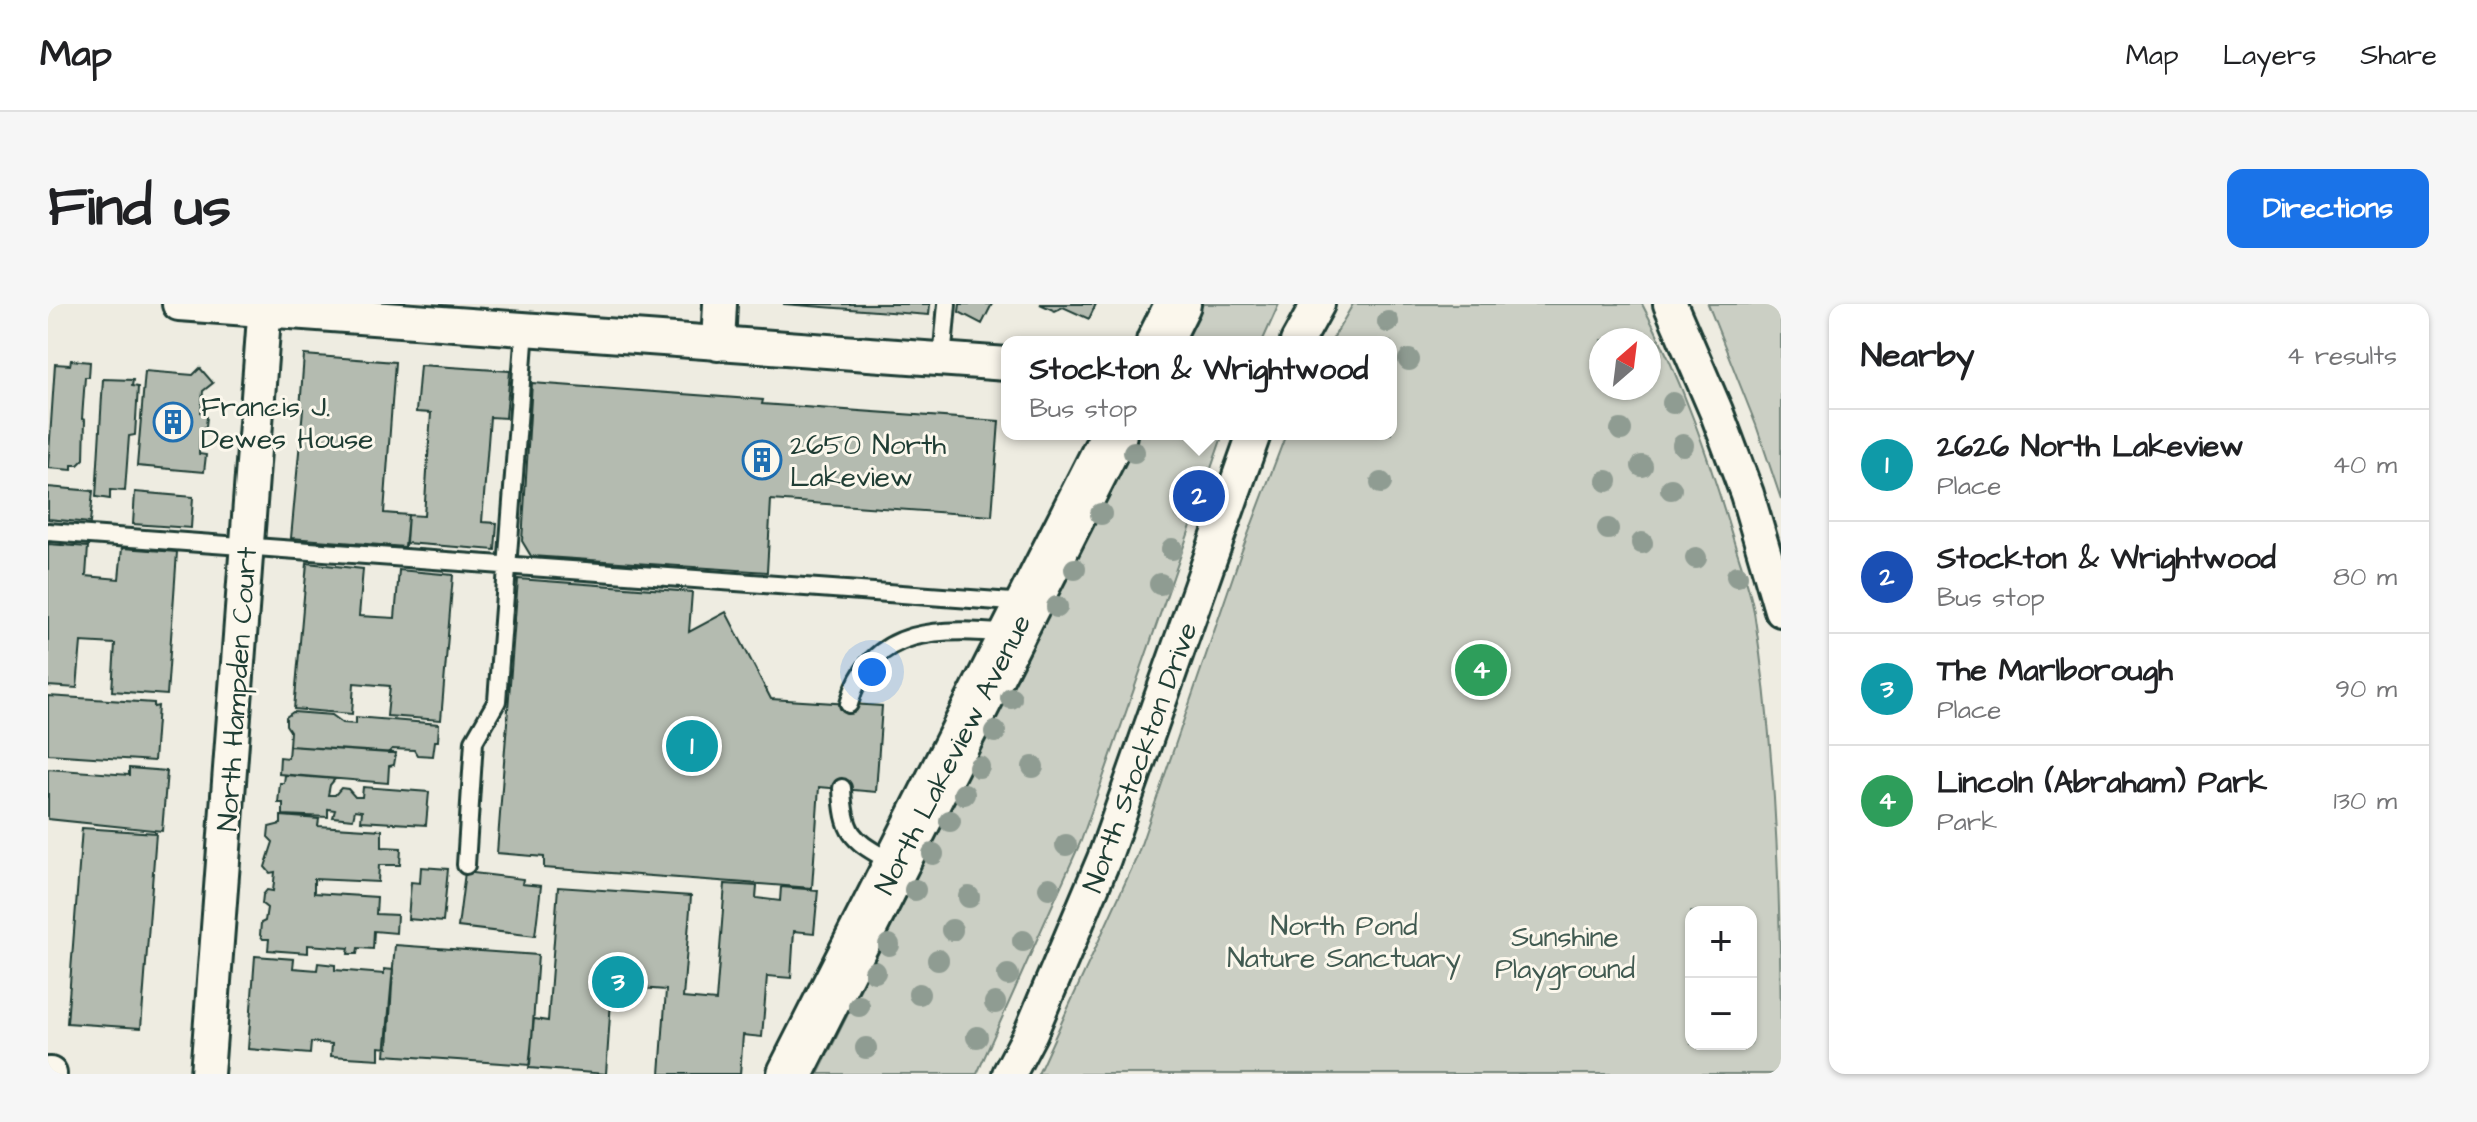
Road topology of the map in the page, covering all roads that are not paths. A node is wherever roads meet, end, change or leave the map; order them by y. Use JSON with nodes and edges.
{"nodes":[{"id":1,"x":179,"y":304,"type":"edge"},
{"id":2,"x":720,"y":304,"type":"edge"},
{"id":3,"x":947,"y":304,"type":"edge"},
{"id":4,"x":1178,"y":304,"type":"edge"},
{"id":5,"x":1318,"y":304,"type":"edge"},
{"id":6,"x":1670,"y":304,"type":"edge"},
{"id":7,"x":265,"y":307,"type":"edge"},
{"id":8,"x":489,"y":315,"type":"edge"},
{"id":9,"x":525,"y":329,"type":"junction"},
{"id":10,"x":1162,"y":336,"type":"edge"},
{"id":11,"x":1300,"y":336,"type":"edge"},
{"id":12,"x":718,"y":344,"type":"junction"},
{"id":13,"x":942,"y":360,"type":"junction"},
{"id":14,"x":1001,"y":364,"type":"edge"},
{"id":15,"x":1111,"y":440,"type":"edge"},
{"id":16,"x":1252,"y":440,"type":"edge"},
{"id":17,"x":48,"y":532,"type":"edge"},
{"id":18,"x":247,"y":546,"type":"junction"},
{"id":19,"x":509,"y":565,"type":"junction"},
{"id":20,"x":1781,"y":610,"type":"edge"},
{"id":21,"x":1020,"y":619,"type":"junction"},
{"id":22,"x":849,"y":704,"type":"dead end"},
{"id":23,"x":842,"y":788,"type":"dead end"},
{"id":24,"x":466,"y":865,"type":"dead end"},
{"id":25,"x":896,"y":865,"type":"junction"},
{"id":26,"x":207,"y":1074,"type":"edge"},
{"id":27,"x":790,"y":1074,"type":"edge"},
{"id":28,"x":1009,"y":1074,"type":"edge"}],
"edges":[{"from":1,"to":7,"type":"street"},
{"from":2,"to":12,"type":"street"},
{"from":3,"to":13,"type":"lane"},
{"from":4,"to":10,"type":"main road"},
{"from":5,"to":11,"type":"street"},
{"from":6,"to":20,"type":"street"},
{"from":7,"to":8,"type":"street"},
{"from":7,"to":18,"type":"street","name":"North Hampden Court"},
{"from":8,"to":9,"type":"street"},
{"from":9,"to":12,"type":"street"},
{"from":9,"to":19,"type":"lane"},
{"from":12,"to":13,"type":"street"},
{"from":13,"to":14,"type":"street"},
{"from":15,"to":21,"type":"main road","name":"North Lakeview Avenue"},
{"from":16,"to":28,"type":"street","name":"North Stockton Drive"},
{"from":17,"to":18,"type":"lane"},
{"from":18,"to":19,"type":"lane"},
{"from":18,"to":26,"type":"street","name":"North Hampden Court"},
{"from":19,"to":21,"type":"lane"},
{"from":19,"to":24,"type":"lane"},
{"from":21,"to":22,"type":"lane"},
{"from":21,"to":25,"type":"main road","name":"North Lakeview Avenue"},
{"from":23,"to":25,"type":"lane"},
{"from":25,"to":27,"type":"main road","name":"North Lakeview Avenue"}]}
